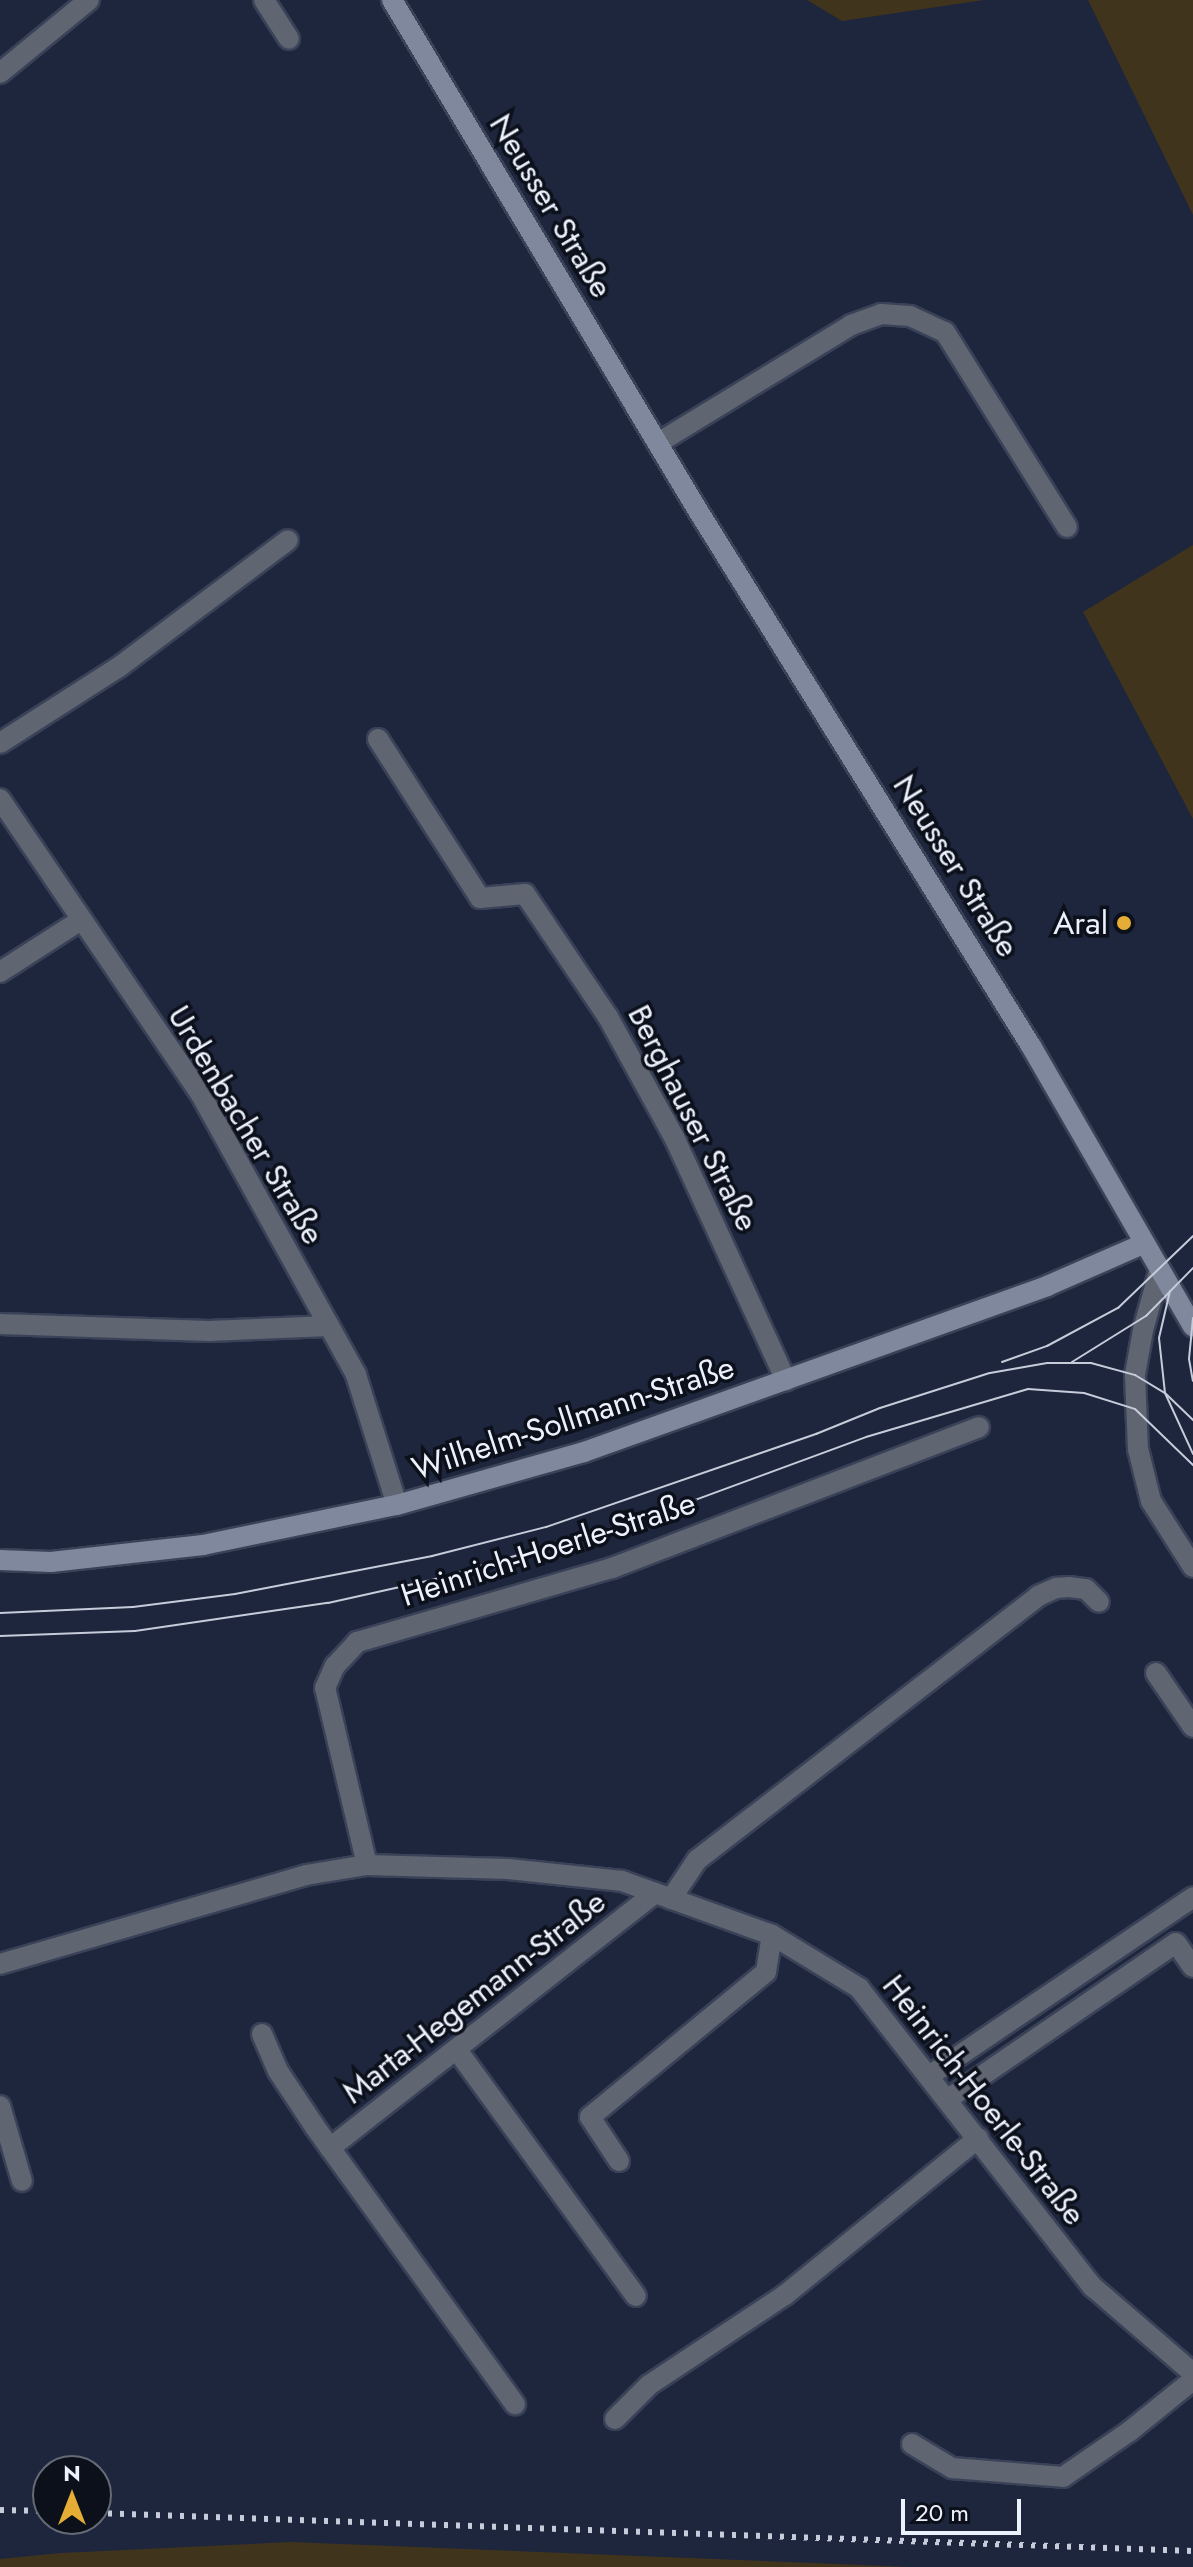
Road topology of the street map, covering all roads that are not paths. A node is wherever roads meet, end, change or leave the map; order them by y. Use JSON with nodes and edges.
{"nodes":[{"id":1,"x":89,"y":0,"type":"edge"},
{"id":2,"x":264,"y":0,"type":"edge"},
{"id":3,"x":392,"y":0,"type":"edge"},
{"id":4,"x":289,"y":39,"type":"dead end"},
{"id":5,"x":0,"y":73,"type":"edge"},
{"id":6,"x":658,"y":443,"type":"junction"},
{"id":7,"x":1067,"y":527,"type":"dead end"},
{"id":8,"x":288,"y":540,"type":"dead end"},
{"id":9,"x":378,"y":739,"type":"dead end"},
{"id":10,"x":0,"y":743,"type":"edge"},
{"id":11,"x":0,"y":799,"type":"edge"},
{"id":12,"x":81,"y":920,"type":"junction"},
{"id":13,"x":0,"y":972,"type":"edge"},
{"id":14,"x":1143,"y":1244,"type":"junction"},
{"id":15,"x":1159,"y":1272,"type":"junction"},
{"id":16,"x":0,"y":1324,"type":"edge"},
{"id":17,"x":329,"y":1326,"type":"junction"},
{"id":18,"x":1193,"y":1327,"type":"edge"},
{"id":19,"x":786,"y":1381,"type":"junction"},
{"id":20,"x":979,"y":1427,"type":"dead end"},
{"id":21,"x":397,"y":1505,"type":"junction"},
{"id":22,"x":0,"y":1560,"type":"edge"},
{"id":23,"x":1193,"y":1567,"type":"edge"},
{"id":24,"x":1099,"y":1602,"type":"dead end"},
{"id":25,"x":1156,"y":1673,"type":"dead end"},
{"id":26,"x":1193,"y":1727,"type":"edge"},
{"id":27,"x":367,"y":1865,"type":"junction"},
{"id":28,"x":663,"y":1896,"type":"junction"},
{"id":29,"x":1193,"y":1897,"type":"edge"},
{"id":30,"x":772,"y":1935,"type":"junction"},
{"id":31,"x":0,"y":1964,"type":"edge"},
{"id":32,"x":1193,"y":1967,"type":"edge"},
{"id":33,"x":262,"y":2034,"type":"dead end"},
{"id":34,"x":457,"y":2050,"type":"junction"},
{"id":35,"x":929,"y":2076,"type":"junction"},
{"id":36,"x":948,"y":2099,"type":"junction"},
{"id":37,"x":0,"y":2106,"type":"edge"},
{"id":38,"x":978,"y":2138,"type":"junction"},
{"id":39,"x":330,"y":2148,"type":"junction"},
{"id":40,"x":619,"y":2161,"type":"dead end"},
{"id":41,"x":22,"y":2181,"type":"dead end"},
{"id":42,"x":636,"y":2296,"type":"dead end"},
{"id":43,"x":1193,"y":2373,"type":"edge"},
{"id":44,"x":1193,"y":2380,"type":"edge"},
{"id":45,"x":515,"y":2404,"type":"dead end"},
{"id":46,"x":615,"y":2419,"type":"dead end"},
{"id":47,"x":912,"y":2444,"type":"dead end"}],
"edges":[{"from":1,"to":5,"type":"street"},
{"from":2,"to":4,"type":"street"},
{"from":3,"to":6,"type":"main road","name":"Neusser Straße"},
{"from":6,"to":7,"type":"street"},
{"from":6,"to":14,"type":"main road","name":"Neusser Straße"},
{"from":8,"to":10,"type":"street"},
{"from":9,"to":19,"type":"street","name":"Berghauser Straße"},
{"from":11,"to":12,"type":"street","name":"Urdenbacher Straße"},
{"from":12,"to":13,"type":"street"},
{"from":12,"to":17,"type":"street","name":"Urdenbacher Straße"},
{"from":14,"to":15,"type":"main road","name":"Neusser Straße"},
{"from":14,"to":19,"type":"main road","name":"Wilhelm-Sollmann-Straße"},
{"from":15,"to":18,"type":"main road","name":"Neusser Straße"},
{"from":15,"to":23,"type":"street"},
{"from":16,"to":17,"type":"street"},
{"from":17,"to":21,"type":"street","name":"Urdenbacher Straße"},
{"from":19,"to":21,"type":"main road","name":"Wilhelm-Sollmann-Straße"},
{"from":20,"to":27,"type":"street","name":"Heinrich-Hoerle-Straße"},
{"from":21,"to":22,"type":"main road","name":"Wilhelm-Sollmann-Straße"},
{"from":24,"to":28,"type":"street","name":"Marta-Hegemann-Straße"},
{"from":25,"to":26,"type":"street"},
{"from":27,"to":28,"type":"street","name":"Heinrich-Hoerle-Straße"},
{"from":27,"to":31,"type":"street","name":"Heinrich-Hoerle-Straße"},
{"from":28,"to":30,"type":"street","name":"Heinrich-Hoerle-Straße"},
{"from":28,"to":34,"type":"street","name":"Marta-Hegemann-Straße"},
{"from":29,"to":35,"type":"street"},
{"from":30,"to":35,"type":"street","name":"Heinrich-Hoerle-Straße"},
{"from":30,"to":40,"type":"street"},
{"from":32,"to":36,"type":"street"},
{"from":33,"to":39,"type":"street","name":"Marta-Hegemann-Straße"},
{"from":34,"to":39,"type":"street","name":"Marta-Hegemann-Straße"},
{"from":34,"to":42,"type":"street"},
{"from":35,"to":36,"type":"street","name":"Heinrich-Hoerle-Straße"},
{"from":36,"to":38,"type":"street","name":"Heinrich-Hoerle-Straße"},
{"from":37,"to":41,"type":"street"},
{"from":38,"to":43,"type":"street","name":"Heinrich-Hoerle-Straße"},
{"from":38,"to":46,"type":"street"},
{"from":39,"to":45,"type":"street","name":"Marta-Hegemann-Straße"},
{"from":44,"to":47,"type":"street"}]}
